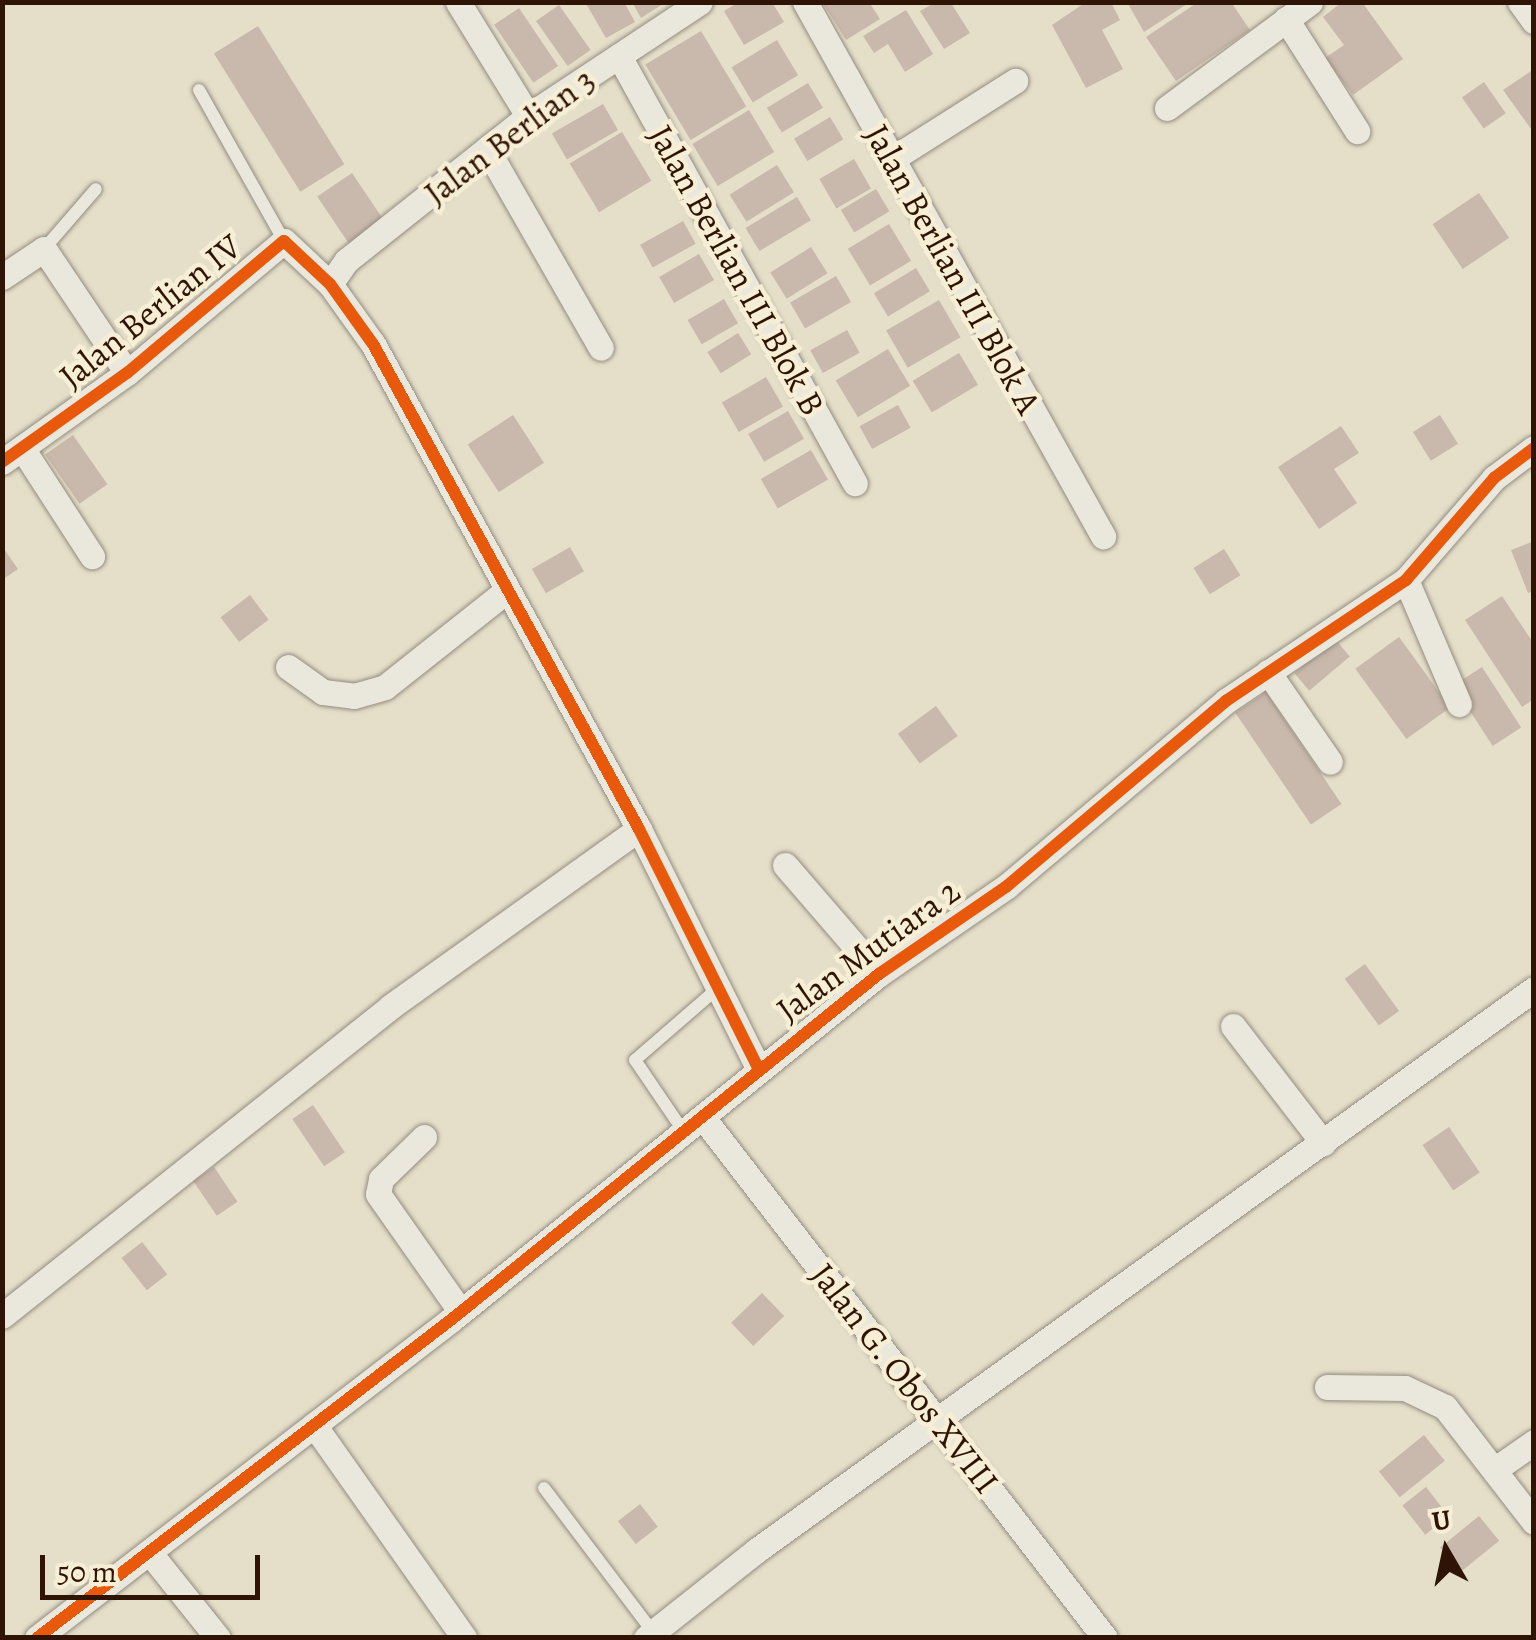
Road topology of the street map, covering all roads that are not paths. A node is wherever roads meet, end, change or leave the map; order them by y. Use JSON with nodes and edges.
{"nodes":[{"id":1,"x":458,"y":2,"type":"edge"},
{"id":2,"x":700,"y":2,"type":"edge"},
{"id":3,"x":805,"y":2,"type":"edge"},
{"id":4,"x":1310,"y":2,"type":"edge"},
{"id":5,"x":1520,"y":2,"type":"edge"},
{"id":6,"x":1286,"y":19,"type":"junction"},
{"id":7,"x":1533,"y":20,"type":"edge"},
{"id":8,"x":619,"y":56,"type":"junction"},
{"id":9,"x":1015,"y":81,"type":"dead end"},
{"id":10,"x":199,"y":90,"type":"dead end"},
{"id":11,"x":1168,"y":108,"type":"dead end"},
{"id":12,"x":528,"y":116,"type":"junction"},
{"id":13,"x":1357,"y":131,"type":"dead end"},
{"id":14,"x":487,"y":149,"type":"junction"},
{"id":15,"x":892,"y":159,"type":"junction"},
{"id":16,"x":96,"y":189,"type":"dead end"},
{"id":17,"x":284,"y":242,"type":"junction"},
{"id":18,"x":44,"y":248,"type":"junction"},
{"id":19,"x":2,"y":277,"type":"edge"},
{"id":20,"x":330,"y":284,"type":"junction"},
{"id":21,"x":600,"y":348,"type":"dead end"},
{"id":22,"x":127,"y":373,"type":"junction"},
{"id":23,"x":1534,"y":448,"type":"edge"},
{"id":24,"x":12,"y":456,"type":"edge"},
{"id":25,"x":856,"y":483,"type":"dead end"},
{"id":26,"x":1103,"y":536,"type":"dead end"},
{"id":27,"x":92,"y":556,"type":"dead end"},
{"id":28,"x":1406,"y":580,"type":"junction"},
{"id":29,"x":506,"y":591,"type":"junction"},
{"id":30,"x":288,"y":668,"type":"dead end"},
{"id":31,"x":1268,"y":672,"type":"junction"},
{"id":32,"x":1458,"y":704,"type":"dead end"},
{"id":33,"x":1330,"y":762,"type":"dead end"},
{"id":34,"x":638,"y":829,"type":"junction"},
{"id":35,"x":785,"y":865,"type":"dead end"},
{"id":36,"x":879,"y":974,"type":"junction"},
{"id":37,"x":1534,"y":989,"type":"edge"},
{"id":38,"x":717,"y":990,"type":"junction"},
{"id":39,"x":1234,"y":1026,"type":"dead end"},
{"id":40,"x":759,"y":1070,"type":"junction"},
{"id":41,"x":695,"y":1126,"type":"junction"},
{"id":42,"x":424,"y":1137,"type":"dead end"},
{"id":43,"x":1323,"y":1143,"type":"junction"},
{"id":44,"x":461,"y":1312,"type":"junction"},
{"id":45,"x":2,"y":1316,"type":"edge"},
{"id":46,"x":1327,"y":1386,"type":"dead end"},
{"id":47,"x":938,"y":1421,"type":"junction"},
{"id":48,"x":314,"y":1425,"type":"junction"},
{"id":49,"x":1534,"y":1442,"type":"edge"},
{"id":50,"x":1494,"y":1470,"type":"junction"},
{"id":51,"x":544,"y":1488,"type":"dead end"},
{"id":52,"x":1534,"y":1522,"type":"edge"},
{"id":53,"x":149,"y":1552,"type":"junction"},
{"id":54,"x":649,"y":1635,"type":"edge"},
{"id":55,"x":37,"y":1638,"type":"edge"},
{"id":56,"x":218,"y":1638,"type":"edge"},
{"id":57,"x":464,"y":1638,"type":"edge"},
{"id":58,"x":1106,"y":1638,"type":"edge"}],
"edges":[{"from":1,"to":12,"type":"street"},
{"from":2,"to":8,"type":"street","name":"Jalan Berlian 3"},
{"from":3,"to":15,"type":"street","name":"Jalan Berlian III Blok A"},
{"from":4,"to":6,"type":"street"},
{"from":5,"to":7,"type":"street"},
{"from":6,"to":11,"type":"street"},
{"from":6,"to":13,"type":"street"},
{"from":8,"to":12,"type":"street","name":"Jalan Berlian 3"},
{"from":8,"to":25,"type":"street","name":"Jalan Berlian III Blok B"},
{"from":9,"to":15,"type":"street"},
{"from":10,"to":17,"type":"lane"},
{"from":12,"to":14,"type":"street","name":"Jalan Berlian 3"},
{"from":14,"to":20,"type":"street","name":"Jalan Berlian 3"},
{"from":14,"to":21,"type":"street"},
{"from":15,"to":26,"type":"street","name":"Jalan Berlian III Blok A"},
{"from":16,"to":18,"type":"lane"},
{"from":17,"to":20,"type":"street","name":"Jalan Berlian IV"},
{"from":17,"to":22,"type":"street","name":"Jalan Berlian IV"},
{"from":18,"to":19,"type":"street"},
{"from":18,"to":22,"type":"street"},
{"from":20,"to":29,"type":"street","name":"Jalan Berlian IV"},
{"from":22,"to":24,"type":"street","name":"Jalan Berlian IV"},
{"from":23,"to":28,"type":"street","name":"Jalan Mutiara 2"},
{"from":24,"to":27,"type":"street"},
{"from":28,"to":31,"type":"street","name":"Jalan Mutiara 2"},
{"from":28,"to":32,"type":"street"},
{"from":29,"to":30,"type":"street"},
{"from":29,"to":34,"type":"street","name":"Jalan Berlian IV"},
{"from":31,"to":33,"type":"street"},
{"from":31,"to":36,"type":"street","name":"Jalan Mutiara 2"},
{"from":34,"to":38,"type":"street","name":"Jalan Berlian IV"},
{"from":34,"to":45,"type":"street"},
{"from":35,"to":36,"type":"street"},
{"from":36,"to":40,"type":"street","name":"Jalan Mutiara 2"},
{"from":37,"to":43,"type":"street"},
{"from":38,"to":40,"type":"street","name":"Jalan Berlian IV"},
{"from":38,"to":41,"type":"lane"},
{"from":39,"to":43,"type":"street"},
{"from":40,"to":41,"type":"street","name":"Jalan Mutiara 2"},
{"from":41,"to":44,"type":"street","name":"Jalan Mutiara 2"},
{"from":41,"to":47,"type":"street","name":"Jalan G. Obos XVIII"},
{"from":42,"to":44,"type":"street"},
{"from":43,"to":47,"type":"street"},
{"from":44,"to":48,"type":"street","name":"Jalan Mutiara 2"},
{"from":46,"to":50,"type":"street"},
{"from":47,"to":54,"type":"street"},
{"from":47,"to":58,"type":"street","name":"Jalan G. Obos XVIII"},
{"from":48,"to":53,"type":"street","name":"Jalan Mutiara 2"},
{"from":48,"to":57,"type":"street"},
{"from":49,"to":50,"type":"street"},
{"from":50,"to":52,"type":"street"},
{"from":51,"to":54,"type":"lane"},
{"from":53,"to":55,"type":"street","name":"Jalan Mutiara 2"},
{"from":53,"to":56,"type":"street"}]}
